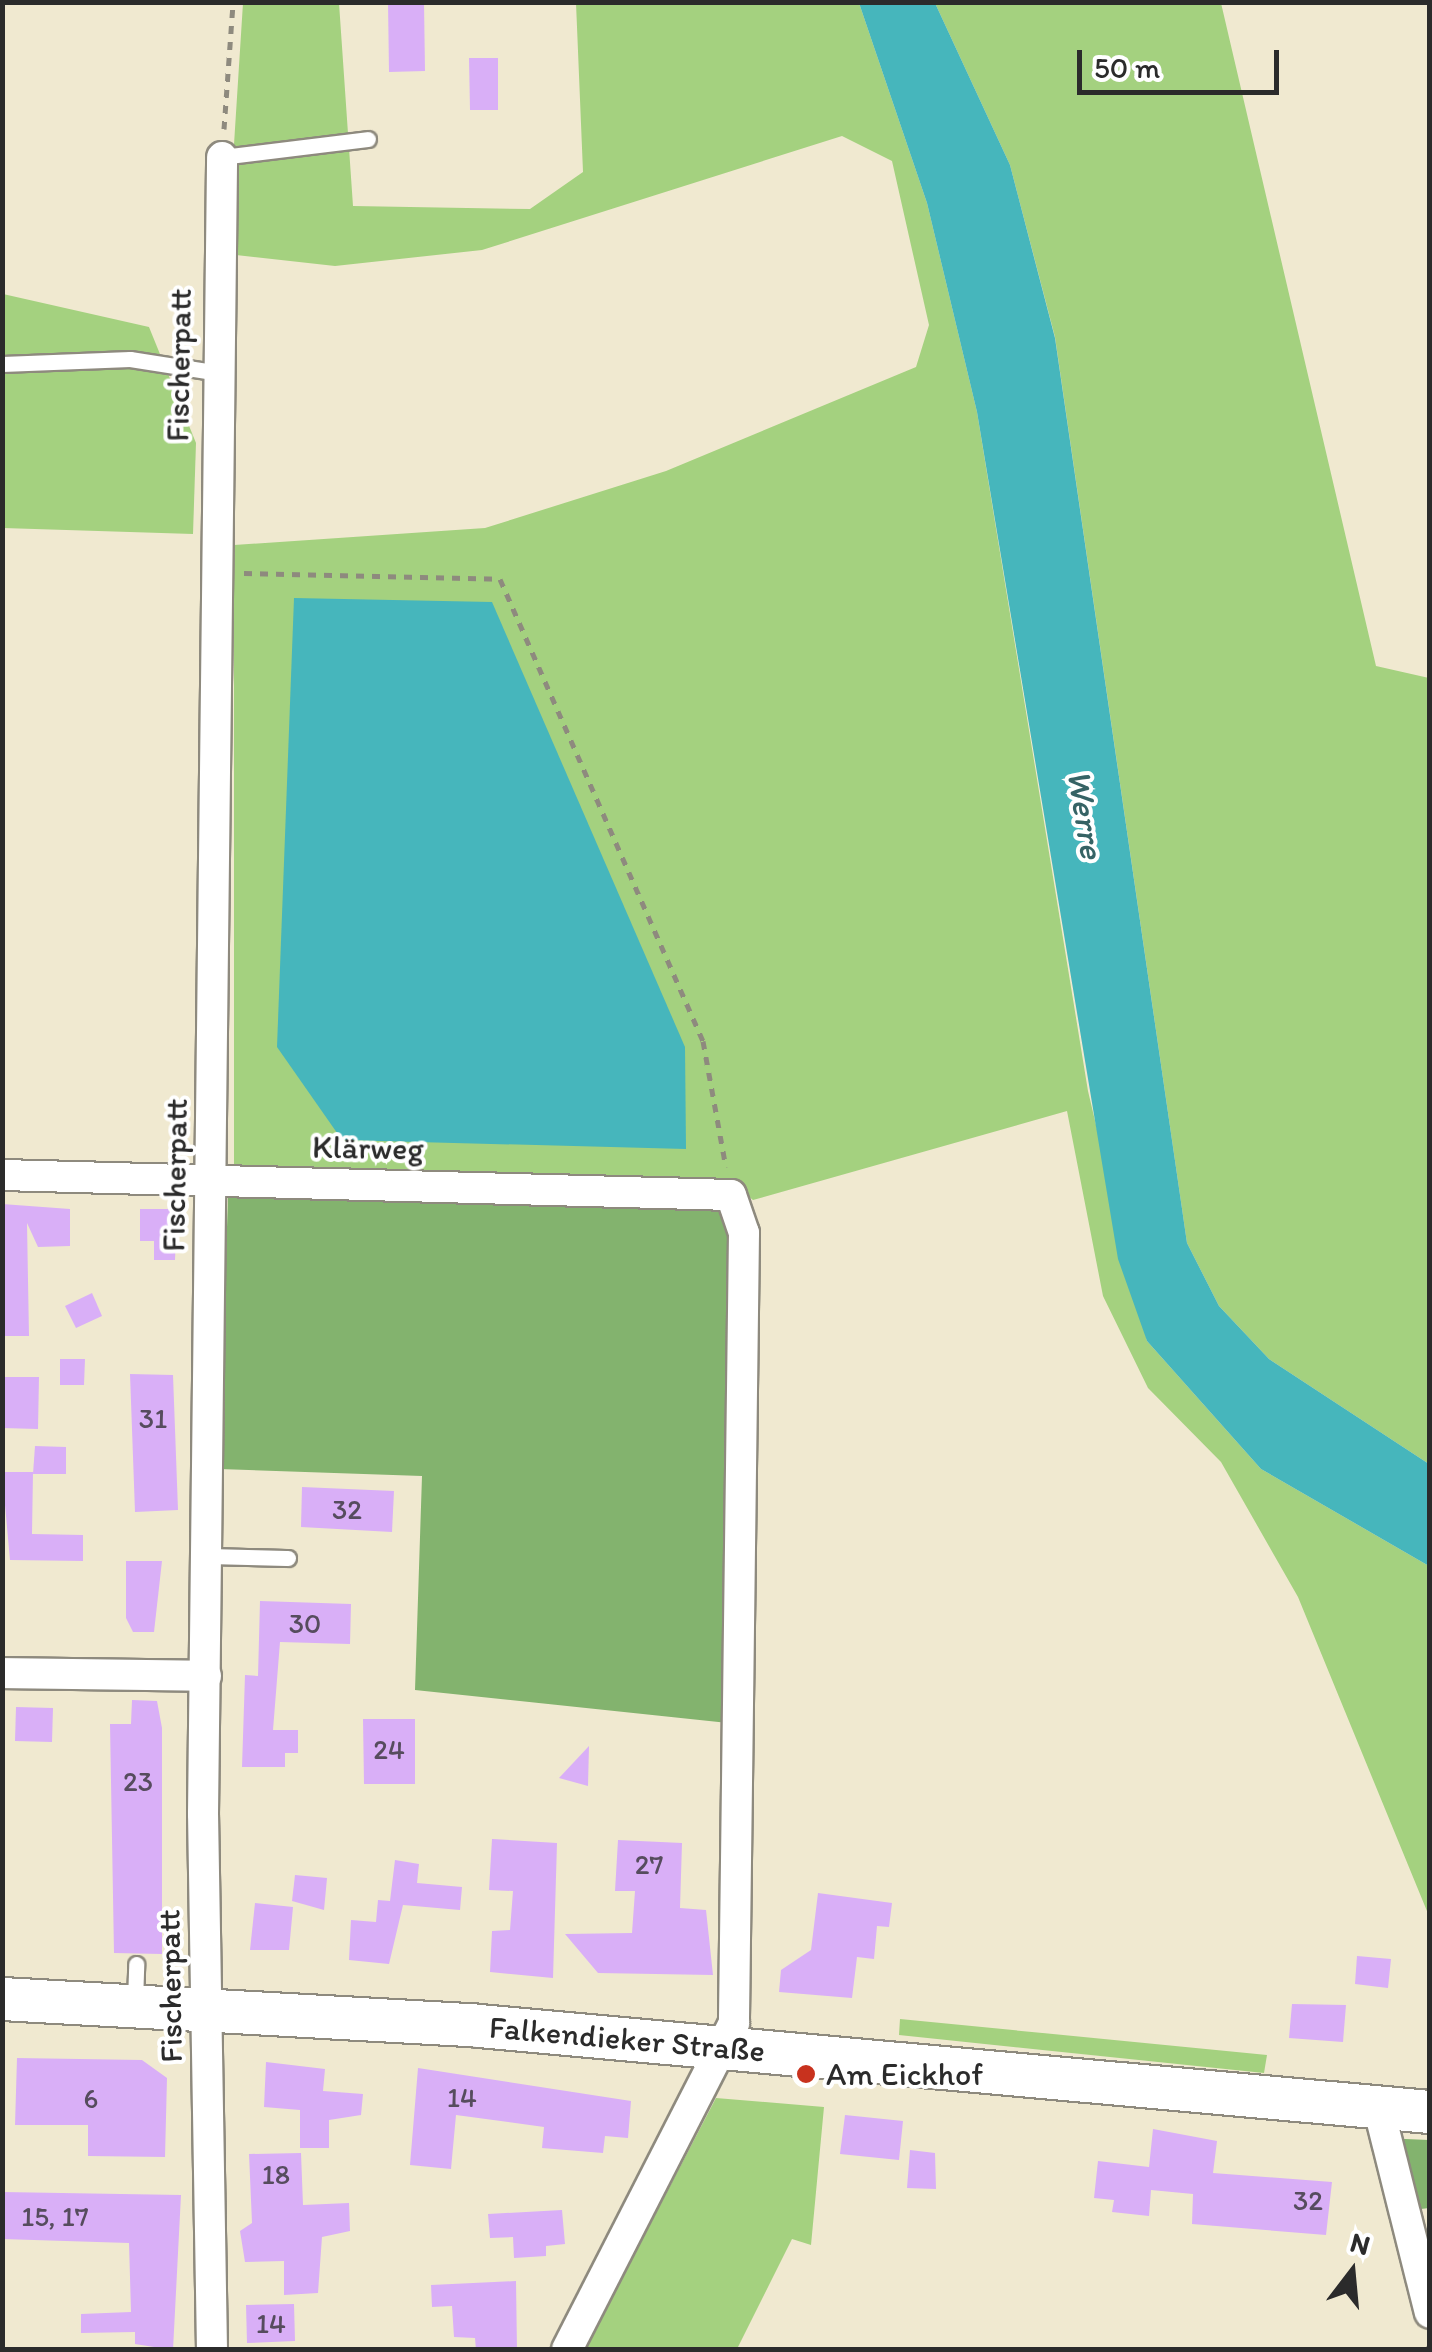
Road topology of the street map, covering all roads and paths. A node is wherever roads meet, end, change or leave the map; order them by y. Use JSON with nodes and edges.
{"nodes":[{"id":1,"x":233,"y":2,"type":"edge"},
{"id":2,"x":368,"y":139,"type":"dead end"},
{"id":3,"x":222,"y":157,"type":"junction"},
{"id":4,"x":2,"y":364,"type":"edge"},
{"id":5,"x":213,"y":372,"type":"junction"},
{"id":6,"x":213,"y":572,"type":"junction"},
{"id":7,"x":2,"y":1175,"type":"edge"},
{"id":8,"x":209,"y":1180,"type":"junction"},
{"id":9,"x":732,"y":1195,"type":"junction"},
{"id":10,"x":206,"y":1556,"type":"junction"},
{"id":11,"x":288,"y":1558,"type":"dead end"},
{"id":12,"x":2,"y":1674,"type":"edge"},
{"id":13,"x":206,"y":1676,"type":"junction"},
{"id":14,"x":2,"y":1999,"type":"edge"},
{"id":15,"x":205,"y":2009,"type":"junction"},
{"id":16,"x":722,"y":2047,"type":"junction"},
{"id":17,"x":1379,"y":2110,"type":"junction"},
{"id":18,"x":1430,"y":2112,"type":"edge"},
{"id":19,"x":1430,"y":2312,"type":"edge"},
{"id":20,"x":212,"y":2350,"type":"edge"},
{"id":21,"x":567,"y":2350,"type":"edge"}],
"edges":[{"from":1,"to":3,"type":"path"},
{"from":2,"to":3,"type":"lane"},
{"from":3,"to":5,"type":"street","name":"Fischerpatt"},
{"from":4,"to":5,"type":"lane"},
{"from":5,"to":6,"type":"street","name":"Fischerpatt"},
{"from":6,"to":8,"type":"street","name":"Fischerpatt"},
{"from":6,"to":9,"type":"path"},
{"from":7,"to":8,"type":"street","name":"Klärweg"},
{"from":8,"to":9,"type":"street","name":"Klärweg"},
{"from":8,"to":10,"type":"street","name":"Fischerpatt"},
{"from":9,"to":16,"type":"street"},
{"from":10,"to":11,"type":"lane"},
{"from":10,"to":13,"type":"street","name":"Fischerpatt"},
{"from":12,"to":13,"type":"street"},
{"from":13,"to":15,"type":"street","name":"Fischerpatt"},
{"from":14,"to":15,"type":"street","name":"Falkendieker Straße"},
{"from":15,"to":16,"type":"street","name":"Falkendieker Straße"},
{"from":15,"to":20,"type":"street","name":"Fischerpatt"},
{"from":16,"to":17,"type":"street","name":"Falkendieker Straße"},
{"from":16,"to":21,"type":"street"},
{"from":17,"to":18,"type":"street","name":"Falkendieker Straße"},
{"from":17,"to":19,"type":"street"}]}
